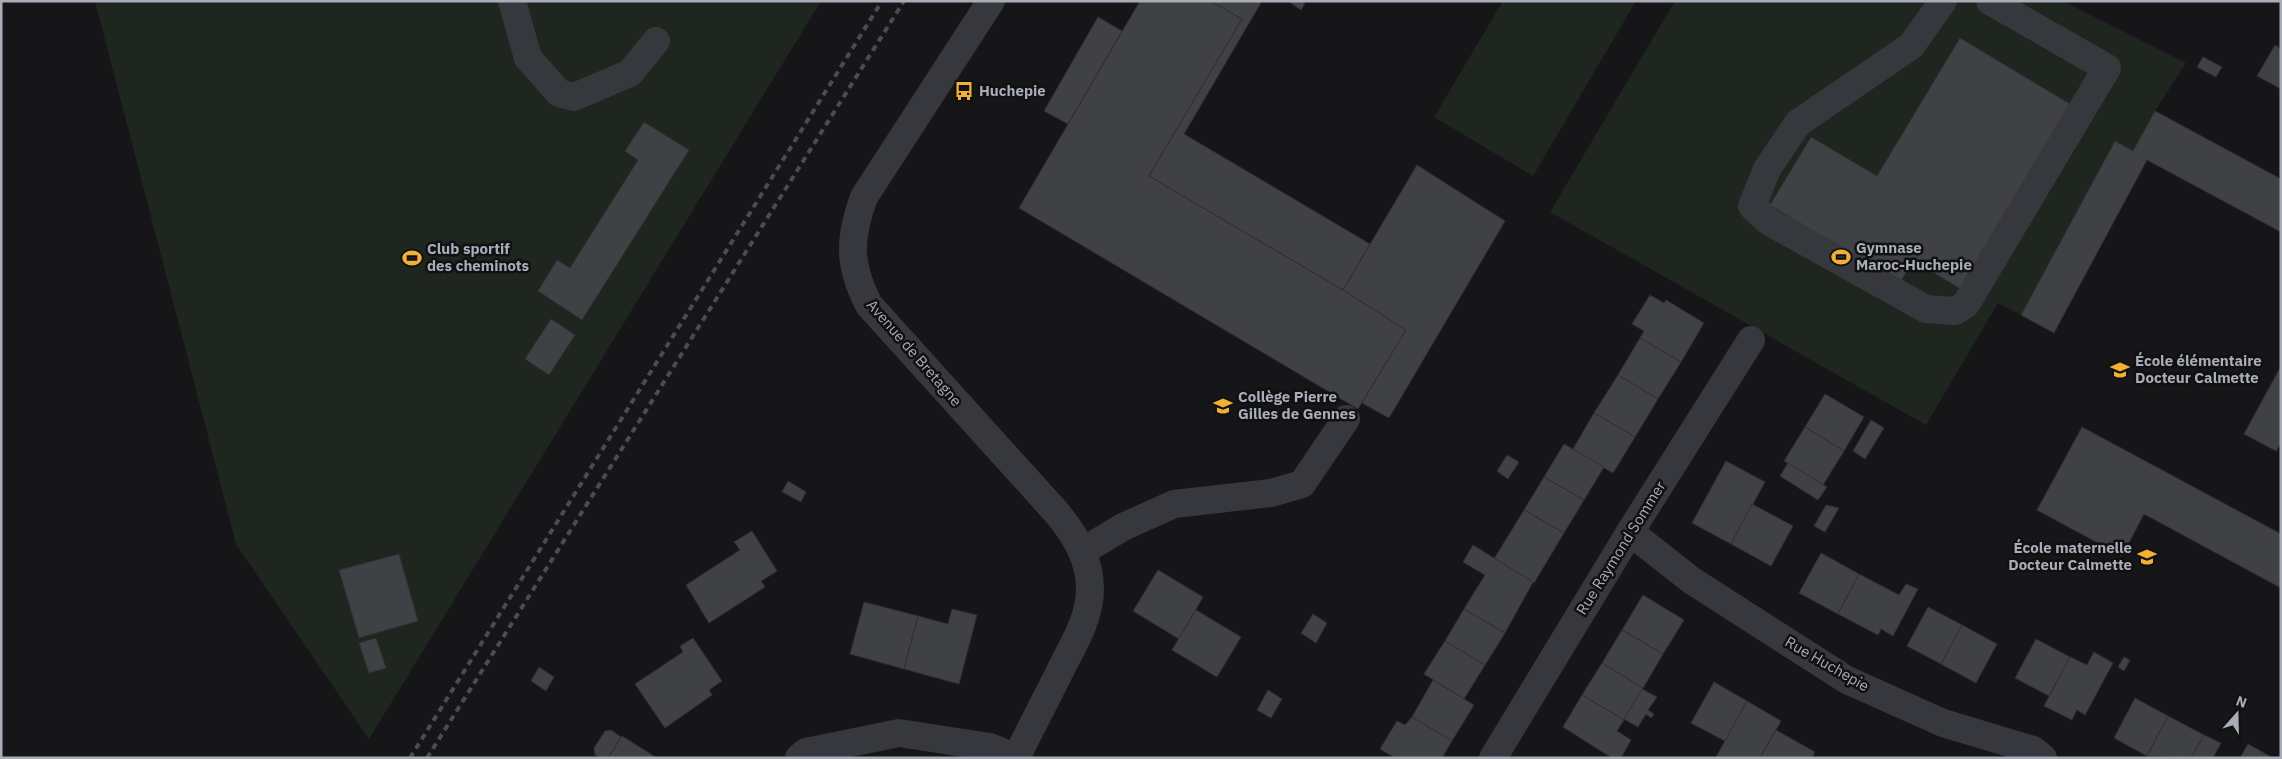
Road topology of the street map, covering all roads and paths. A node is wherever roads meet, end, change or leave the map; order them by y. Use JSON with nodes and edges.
{"nodes":[{"id":1,"x":512,"y":1,"type":"edge"},
{"id":2,"x":991,"y":1,"type":"edge"},
{"id":3,"x":1943,"y":1,"type":"edge"},
{"id":4,"x":1990,"y":1,"type":"edge"},
{"id":5,"x":656,"y":41,"type":"dead end"},
{"id":6,"x":1751,"y":340,"type":"dead end"},
{"id":7,"x":1346,"y":419,"type":"dead end"},
{"id":8,"x":1630,"y":532,"type":"junction"},
{"id":9,"x":1083,"y":552,"type":"junction"},
{"id":10,"x":1501,"y":755,"type":"edge"},
{"id":11,"x":799,"y":758,"type":"edge"},
{"id":12,"x":1016,"y":758,"type":"edge"},
{"id":13,"x":2043,"y":758,"type":"edge"}],
"edges":[{"from":1,"to":5,"type":"street"},
{"from":2,"to":9,"type":"street","name":"Avenue de Bretagne"},
{"from":3,"to":4,"type":"street"},
{"from":6,"to":8,"type":"street","name":"Rue Raymond Sommer"},
{"from":7,"to":9,"type":"street"},
{"from":8,"to":10,"type":"street","name":"Rue Raymond Sommer"},
{"from":8,"to":13,"type":"street","name":"Rue Huchepie"},
{"from":9,"to":12,"type":"street","name":"Avenue de Bretagne"},
{"from":11,"to":12,"type":"street"}]}
